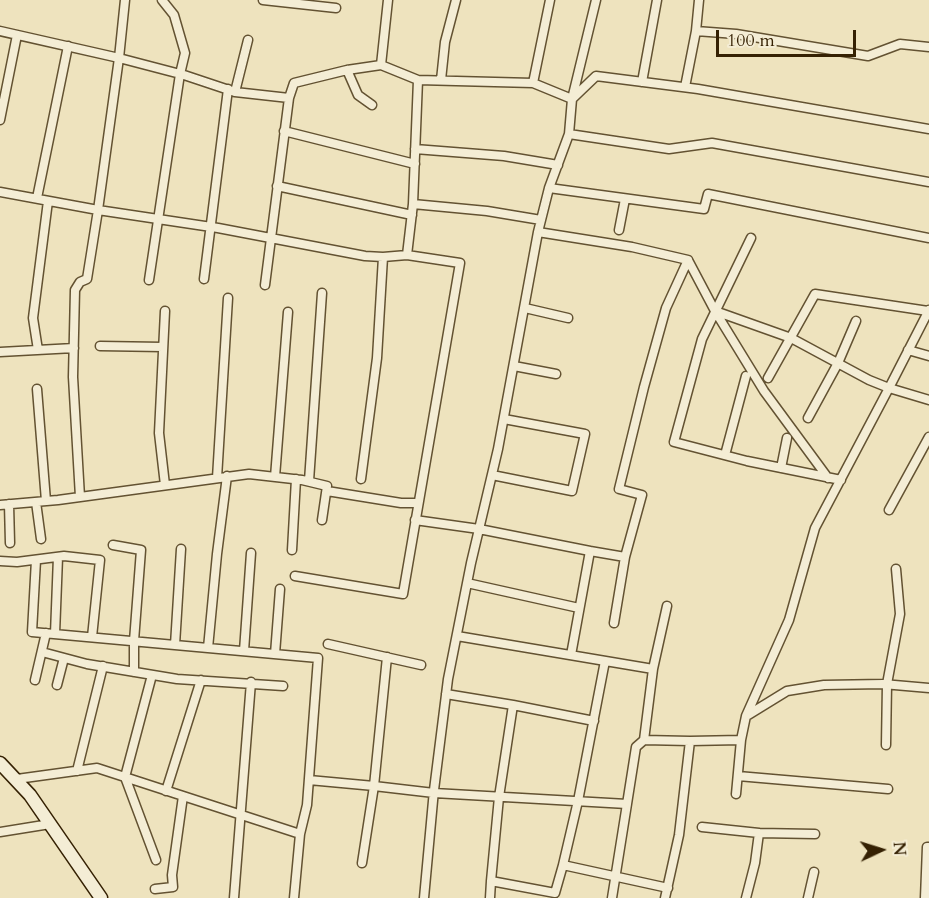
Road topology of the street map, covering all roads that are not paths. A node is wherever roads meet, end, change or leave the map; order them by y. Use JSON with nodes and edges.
{"nodes":[{"id":1,"x":125,"y":0,"type":"edge"},
{"id":2,"x":162,"y":0,"type":"edge"},
{"id":3,"x":263,"y":0,"type":"edge"},
{"id":4,"x":388,"y":0,"type":"edge"},
{"id":5,"x":456,"y":0,"type":"edge"},
{"id":6,"x":550,"y":0,"type":"edge"},
{"id":7,"x":596,"y":0,"type":"edge"},
{"id":8,"x":657,"y":0,"type":"edge"},
{"id":9,"x":699,"y":0,"type":"edge"},
{"id":10,"x":336,"y":8,"type":"dead end"},
{"id":11,"x":0,"y":31,"type":"edge"},
{"id":12,"x":696,"y":31,"type":"junction"},
{"id":13,"x":17,"y":35,"type":"junction"},
{"id":14,"x":248,"y":39,"type":"dead end"},
{"id":15,"x":68,"y":46,"type":"junction"},
{"id":16,"x":929,"y":47,"type":"edge"},
{"id":17,"x":119,"y":58,"type":"junction"},
{"id":18,"x":381,"y":65,"type":"junction"},
{"id":19,"x":347,"y":70,"type":"junction"},
{"id":20,"x":180,"y":74,"type":"junction"},
{"id":21,"x":418,"y":80,"type":"junction"},
{"id":22,"x":441,"y":80,"type":"junction"},
{"id":23,"x":642,"y":82,"type":"junction"},
{"id":24,"x":534,"y":83,"type":"junction"},
{"id":25,"x":685,"y":87,"type":"junction"},
{"id":26,"x":3,"y":89,"type":"edge"},
{"id":27,"x":231,"y":91,"type":"junction"},
{"id":28,"x":289,"y":98,"type":"junction"},
{"id":29,"x":572,"y":99,"type":"junction"},
{"id":30,"x":372,"y":105,"type":"dead end"},
{"id":31,"x":0,"y":120,"type":"edge"},
{"id":32,"x":929,"y":129,"type":"edge"},
{"id":33,"x":284,"y":131,"type":"junction"},
{"id":34,"x":569,"y":134,"type":"junction"},
{"id":35,"x":415,"y":149,"type":"junction"},
{"id":36,"x":415,"y":164,"type":"junction"},
{"id":37,"x":558,"y":165,"type":"junction"},
{"id":38,"x":929,"y":182,"type":"edge"},
{"id":39,"x":277,"y":186,"type":"junction"},
{"id":40,"x":549,"y":188,"type":"junction"},
{"id":41,"x":0,"y":192,"type":"edge"},
{"id":42,"x":37,"y":198,"type":"junction"},
{"id":43,"x":625,"y":199,"type":"junction"},
{"id":44,"x":48,"y":201,"type":"junction"},
{"id":45,"x":413,"y":204,"type":"junction"},
{"id":46,"x":98,"y":210,"type":"junction"},
{"id":47,"x":412,"y":215,"type":"junction"},
{"id":48,"x":158,"y":219,"type":"junction"},
{"id":49,"x":541,"y":220,"type":"junction"},
{"id":50,"x":210,"y":227,"type":"junction"},
{"id":51,"x":619,"y":230,"type":"dead end"},
{"id":52,"x":538,"y":232,"type":"junction"},
{"id":53,"x":272,"y":238,"type":"junction"},
{"id":54,"x":751,"y":238,"type":"dead end"},
{"id":55,"x":929,"y":238,"type":"edge"},
{"id":56,"x":407,"y":255,"type":"junction"},
{"id":57,"x":383,"y":258,"type":"junction"},
{"id":58,"x":688,"y":260,"type":"junction"},
{"id":59,"x":204,"y":279,"type":"dead end"},
{"id":60,"x":149,"y":280,"type":"dead end"},
{"id":61,"x":265,"y":285,"type":"dead end"},
{"id":62,"x":322,"y":293,"type":"dead end"},
{"id":63,"x":228,"y":298,"type":"dead end"},
{"id":64,"x":525,"y":308,"type":"junction"},
{"id":65,"x":165,"y":310,"type":"dead end"},
{"id":66,"x":929,"y":310,"type":"edge"},
{"id":67,"x":715,"y":311,"type":"junction"},
{"id":68,"x":288,"y":312,"type":"dead end"},
{"id":69,"x":568,"y":318,"type":"dead end"},
{"id":70,"x":856,"y":321,"type":"dead end"},
{"id":71,"x":791,"y":338,"type":"junction"},
{"id":72,"x":100,"y":346,"type":"dead end"},
{"id":73,"x":163,"y":346,"type":"junction"},
{"id":74,"x":74,"y":348,"type":"junction"},
{"id":75,"x":38,"y":350,"type":"junction"},
{"id":76,"x":908,"y":350,"type":"junction"},
{"id":77,"x":0,"y":352,"type":"edge"},
{"id":78,"x":929,"y":356,"type":"edge"},
{"id":79,"x":838,"y":363,"type":"junction"},
{"id":80,"x":514,"y":366,"type":"junction"},
{"id":81,"x":556,"y":374,"type":"dead end"},
{"id":82,"x":746,"y":376,"type":"dead end"},
{"id":83,"x":768,"y":378,"type":"dead end"},
{"id":84,"x":889,"y":388,"type":"junction"},
{"id":85,"x":37,"y":389,"type":"dead end"},
{"id":86,"x":929,"y":400,"type":"edge"},
{"id":87,"x":808,"y":418,"type":"dead end"},
{"id":88,"x":504,"y":419,"type":"junction"},
{"id":89,"x":929,"y":437,"type":"edge"},
{"id":90,"x":787,"y":438,"type":"dead end"},
{"id":91,"x":725,"y":455,"type":"junction"},
{"id":92,"x":781,"y":468,"type":"junction"},
{"id":93,"x":492,"y":475,"type":"junction"},
{"id":94,"x":222,"y":477,"type":"junction"},
{"id":95,"x":275,"y":477,"type":"junction"},
{"id":96,"x":828,"y":478,"type":"junction"},
{"id":97,"x":296,"y":479,"type":"junction"},
{"id":98,"x":361,"y":479,"type":"dead end"},
{"id":99,"x":841,"y":480,"type":"junction"},
{"id":100,"x":309,"y":481,"type":"junction"},
{"id":101,"x":165,"y":485,"type":"junction"},
{"id":102,"x":327,"y":491,"type":"junction"},
{"id":103,"x":80,"y":497,"type":"junction"},
{"id":104,"x":46,"y":501,"type":"junction"},
{"id":105,"x":36,"y":502,"type":"junction"},
{"id":106,"x":418,"y":503,"type":"junction"},
{"id":107,"x":5,"y":505,"type":"edge"},
{"id":108,"x":889,"y":510,"type":"dead end"},
{"id":109,"x":322,"y":520,"type":"dead end"},
{"id":110,"x":415,"y":520,"type":"junction"},
{"id":111,"x":479,"y":530,"type":"junction"},
{"id":112,"x":42,"y":539,"type":"dead end"},
{"id":113,"x":10,"y":543,"type":"dead end"},
{"id":114,"x":113,"y":545,"type":"dead end"},
{"id":115,"x":181,"y":549,"type":"dead end"},
{"id":116,"x":292,"y":550,"type":"dead end"},
{"id":117,"x":590,"y":551,"type":"junction"},
{"id":118,"x":251,"y":553,"type":"dead end"},
{"id":119,"x":57,"y":557,"type":"junction"},
{"id":120,"x":625,"y":557,"type":"junction"},
{"id":121,"x":36,"y":560,"type":"junction"},
{"id":122,"x":0,"y":561,"type":"edge"},
{"id":123,"x":896,"y":569,"type":"dead end"},
{"id":124,"x":295,"y":576,"type":"dead end"},
{"id":125,"x":467,"y":583,"type":"junction"},
{"id":126,"x":280,"y":589,"type":"dead end"},
{"id":127,"x":667,"y":606,"type":"dead end"},
{"id":128,"x":579,"y":608,"type":"junction"},
{"id":129,"x":614,"y":623,"type":"dead end"},
{"id":130,"x":50,"y":634,"type":"junction"},
{"id":131,"x":457,"y":636,"type":"junction"},
{"id":132,"x":92,"y":638,"type":"junction"},
{"id":133,"x":134,"y":641,"type":"junction"},
{"id":134,"x":328,"y":644,"type":"dead end"},
{"id":135,"x":175,"y":645,"type":"junction"},
{"id":136,"x":208,"y":648,"type":"junction"},
{"id":137,"x":244,"y":651,"type":"junction"},
{"id":138,"x":42,"y":652,"type":"junction"},
{"id":139,"x":275,"y":654,"type":"junction"},
{"id":140,"x":571,"y":655,"type":"junction"},
{"id":141,"x":387,"y":657,"type":"junction"},
{"id":142,"x":64,"y":658,"type":"junction"},
{"id":143,"x":605,"y":661,"type":"junction"},
{"id":144,"x":421,"y":664,"type":"dead end"},
{"id":145,"x":103,"y":666,"type":"junction"},
{"id":146,"x":653,"y":669,"type":"junction"},
{"id":147,"x":134,"y":672,"type":"junction"},
{"id":148,"x":152,"y":675,"type":"junction"},
{"id":149,"x":35,"y":680,"type":"dead end"},
{"id":150,"x":201,"y":680,"type":"junction"},
{"id":151,"x":251,"y":682,"type":"junction"},
{"id":152,"x":887,"y":684,"type":"junction"},
{"id":153,"x":57,"y":685,"type":"dead end"},
{"id":154,"x":283,"y":686,"type":"dead end"},
{"id":155,"x":929,"y":688,"type":"edge"},
{"id":156,"x":446,"y":694,"type":"junction"},
{"id":157,"x":513,"y":705,"type":"junction"},
{"id":158,"x":746,"y":716,"type":"junction"},
{"id":159,"x":594,"y":721,"type":"junction"},
{"id":160,"x":644,"y":740,"type":"junction"},
{"id":161,"x":741,"y":740,"type":"junction"},
{"id":162,"x":690,"y":741,"type":"junction"},
{"id":163,"x":886,"y":745,"type":"dead end"},
{"id":164,"x":0,"y":763,"type":"edge"},
{"id":165,"x":77,"y":771,"type":"junction"},
{"id":166,"x":738,"y":776,"type":"junction"},
{"id":167,"x":125,"y":777,"type":"junction"},
{"id":168,"x":17,"y":779,"type":"junction"},
{"id":169,"x":309,"y":780,"type":"junction"},
{"id":170,"x":374,"y":786,"type":"junction"},
{"id":171,"x":888,"y":789,"type":"dead end"},
{"id":172,"x":166,"y":791,"type":"junction"},
{"id":173,"x":434,"y":793,"type":"junction"},
{"id":174,"x":736,"y":794,"type":"dead end"},
{"id":175,"x":183,"y":796,"type":"junction"},
{"id":176,"x":499,"y":797,"type":"junction"},
{"id":177,"x":578,"y":801,"type":"junction"},
{"id":178,"x":627,"y":804,"type":"junction"},
{"id":179,"x":242,"y":815,"type":"junction"},
{"id":180,"x":50,"y":824,"type":"junction"},
{"id":181,"x":702,"y":827,"type":"dead end"},
{"id":182,"x":0,"y":832,"type":"edge"},
{"id":183,"x":759,"y":833,"type":"junction"},
{"id":184,"x":300,"y":834,"type":"junction"},
{"id":185,"x":815,"y":834,"type":"dead end"},
{"id":186,"x":929,"y":847,"type":"edge"},
{"id":187,"x":156,"y":860,"type":"dead end"},
{"id":188,"x":362,"y":863,"type":"dead end"},
{"id":189,"x":563,"y":865,"type":"junction"},
{"id":190,"x":814,"y":872,"type":"dead end"},
{"id":191,"x":617,"y":877,"type":"junction"},
{"id":192,"x":491,"y":881,"type":"junction"},
{"id":193,"x":668,"y":888,"type":"junction"},
{"id":194,"x":155,"y":889,"type":"dead end"},
{"id":195,"x":554,"y":896,"type":"edge"},
{"id":196,"x":101,"y":898,"type":"edge"},
{"id":197,"x":234,"y":898,"type":"edge"},
{"id":198,"x":294,"y":898,"type":"edge"},
{"id":199,"x":424,"y":898,"type":"edge"},
{"id":200,"x":490,"y":898,"type":"edge"},
{"id":201,"x":612,"y":898,"type":"edge"},
{"id":202,"x":665,"y":898,"type":"edge"},
{"id":203,"x":746,"y":898,"type":"edge"},
{"id":204,"x":808,"y":898,"type":"edge"},
{"id":205,"x":925,"y":898,"type":"edge"}],
"edges":[{"from":1,"to":17,"type":"street"},
{"from":2,"to":20,"type":"street"},
{"from":3,"to":10,"type":"street"},
{"from":4,"to":18,"type":"street"},
{"from":5,"to":22,"type":"street"},
{"from":6,"to":24,"type":"street"},
{"from":7,"to":29,"type":"street"},
{"from":8,"to":23,"type":"street"},
{"from":9,"to":12,"type":"street"},
{"from":11,"to":13,"type":"street"},
{"from":12,"to":16,"type":"street"},
{"from":12,"to":25,"type":"street"},
{"from":13,"to":15,"type":"street"},
{"from":13,"to":26,"type":"street"},
{"from":14,"to":27,"type":"street"},
{"from":15,"to":17,"type":"street"},
{"from":15,"to":42,"type":"street"},
{"from":17,"to":20,"type":"street"},
{"from":17,"to":46,"type":"street"},
{"from":18,"to":19,"type":"street"},
{"from":18,"to":21,"type":"street"},
{"from":19,"to":28,"type":"street"},
{"from":19,"to":30,"type":"street"},
{"from":20,"to":27,"type":"street"},
{"from":20,"to":48,"type":"street"},
{"from":21,"to":22,"type":"street"},
{"from":21,"to":35,"type":"street"},
{"from":22,"to":24,"type":"street"},
{"from":23,"to":25,"type":"street"},
{"from":23,"to":29,"type":"street"},
{"from":24,"to":29,"type":"street"},
{"from":25,"to":32,"type":"street"},
{"from":26,"to":31,"type":"street"},
{"from":27,"to":28,"type":"street"},
{"from":27,"to":50,"type":"street"},
{"from":28,"to":33,"type":"street"},
{"from":29,"to":34,"type":"street"},
{"from":33,"to":36,"type":"street"},
{"from":33,"to":39,"type":"street"},
{"from":34,"to":37,"type":"street"},
{"from":34,"to":38,"type":"street"},
{"from":35,"to":36,"type":"street"},
{"from":35,"to":37,"type":"street"},
{"from":36,"to":45,"type":"street"},
{"from":37,"to":40,"type":"street"},
{"from":39,"to":47,"type":"street"},
{"from":39,"to":53,"type":"street"},
{"from":40,"to":43,"type":"street"},
{"from":40,"to":49,"type":"street"},
{"from":41,"to":42,"type":"street"},
{"from":42,"to":44,"type":"street"},
{"from":43,"to":51,"type":"street"},
{"from":43,"to":55,"type":"street"},
{"from":44,"to":46,"type":"street"},
{"from":44,"to":75,"type":"street"},
{"from":45,"to":47,"type":"street"},
{"from":45,"to":49,"type":"street"},
{"from":46,"to":48,"type":"street"},
{"from":46,"to":74,"type":"street"},
{"from":47,"to":56,"type":"street"},
{"from":48,"to":50,"type":"street"},
{"from":48,"to":60,"type":"street"},
{"from":49,"to":52,"type":"street"},
{"from":50,"to":53,"type":"street"},
{"from":50,"to":59,"type":"street"},
{"from":52,"to":58,"type":"street"},
{"from":52,"to":64,"type":"street"},
{"from":53,"to":57,"type":"street"},
{"from":53,"to":61,"type":"street"},
{"from":54,"to":67,"type":"street"},
{"from":56,"to":57,"type":"street"},
{"from":56,"to":106,"type":"street"},
{"from":57,"to":98,"type":"street"},
{"from":58,"to":67,"type":"street"},
{"from":58,"to":120,"type":"street"},
{"from":62,"to":100,"type":"street"},
{"from":63,"to":94,"type":"street"},
{"from":64,"to":69,"type":"street"},
{"from":64,"to":80,"type":"street"},
{"from":65,"to":73,"type":"street"},
{"from":66,"to":71,"type":"street"},
{"from":66,"to":76,"type":"street"},
{"from":67,"to":71,"type":"street"},
{"from":67,"to":91,"type":"street"},
{"from":67,"to":96,"type":"street"},
{"from":68,"to":95,"type":"street"},
{"from":70,"to":79,"type":"street"},
{"from":71,"to":79,"type":"street"},
{"from":71,"to":83,"type":"street"},
{"from":72,"to":73,"type":"street"},
{"from":73,"to":101,"type":"street"},
{"from":74,"to":75,"type":"street"},
{"from":74,"to":103,"type":"street"},
{"from":75,"to":77,"type":"street"},
{"from":76,"to":78,"type":"street"},
{"from":76,"to":84,"type":"street"},
{"from":79,"to":84,"type":"street"},
{"from":79,"to":87,"type":"street"},
{"from":80,"to":81,"type":"street"},
{"from":80,"to":88,"type":"street"},
{"from":82,"to":91,"type":"street"},
{"from":84,"to":86,"type":"street"},
{"from":84,"to":99,"type":"street"},
{"from":85,"to":104,"type":"street"},
{"from":88,"to":93,"type":"street"},
{"from":88,"to":93,"type":"street"},
{"from":89,"to":108,"type":"street"},
{"from":90,"to":92,"type":"street"},
{"from":91,"to":92,"type":"street"},
{"from":92,"to":96,"type":"street"},
{"from":93,"to":111,"type":"street"},
{"from":94,"to":95,"type":"street"},
{"from":94,"to":101,"type":"street"},
{"from":94,"to":136,"type":"street"},
{"from":95,"to":97,"type":"street"},
{"from":96,"to":99,"type":"street"},
{"from":97,"to":100,"type":"street"},
{"from":97,"to":116,"type":"street"},
{"from":99,"to":158,"type":"street"},
{"from":100,"to":102,"type":"street"},
{"from":101,"to":103,"type":"street"},
{"from":102,"to":106,"type":"street"},
{"from":102,"to":109,"type":"street"},
{"from":103,"to":104,"type":"street"},
{"from":104,"to":105,"type":"street"},
{"from":105,"to":107,"type":"street"},
{"from":105,"to":112,"type":"street"},
{"from":106,"to":110,"type":"street"},
{"from":107,"to":113,"type":"street"},
{"from":110,"to":111,"type":"street"},
{"from":110,"to":124,"type":"street"},
{"from":111,"to":117,"type":"street"},
{"from":111,"to":125,"type":"street"},
{"from":114,"to":133,"type":"street"},
{"from":115,"to":135,"type":"street"},
{"from":117,"to":120,"type":"street"},
{"from":117,"to":128,"type":"street"},
{"from":118,"to":137,"type":"street"},
{"from":119,"to":121,"type":"street"},
{"from":119,"to":130,"type":"street"},
{"from":119,"to":132,"type":"street"},
{"from":120,"to":129,"type":"street"},
{"from":121,"to":122,"type":"street"},
{"from":121,"to":130,"type":"street"},
{"from":123,"to":152,"type":"street"},
{"from":125,"to":128,"type":"street"},
{"from":125,"to":131,"type":"street"},
{"from":126,"to":139,"type":"street"},
{"from":127,"to":146,"type":"street"},
{"from":128,"to":140,"type":"street"},
{"from":130,"to":132,"type":"street"},
{"from":130,"to":138,"type":"street"},
{"from":131,"to":140,"type":"street"},
{"from":131,"to":156,"type":"street"},
{"from":132,"to":133,"type":"street"},
{"from":133,"to":135,"type":"street"},
{"from":133,"to":147,"type":"street"},
{"from":134,"to":141,"type":"street"},
{"from":135,"to":136,"type":"street"},
{"from":136,"to":137,"type":"street"},
{"from":137,"to":139,"type":"street"},
{"from":138,"to":142,"type":"street"},
{"from":138,"to":149,"type":"street"},
{"from":139,"to":169,"type":"street"},
{"from":140,"to":143,"type":"street"},
{"from":141,"to":144,"type":"street"},
{"from":141,"to":170,"type":"street"},
{"from":142,"to":145,"type":"street"},
{"from":142,"to":153,"type":"street"},
{"from":143,"to":146,"type":"street"},
{"from":143,"to":159,"type":"street"},
{"from":145,"to":147,"type":"street"},
{"from":145,"to":165,"type":"street"},
{"from":146,"to":160,"type":"street"},
{"from":147,"to":148,"type":"street"},
{"from":148,"to":150,"type":"street"},
{"from":148,"to":167,"type":"street"},
{"from":150,"to":151,"type":"street"},
{"from":150,"to":172,"type":"street"},
{"from":151,"to":154,"type":"street"},
{"from":151,"to":179,"type":"street"},
{"from":152,"to":155,"type":"street"},
{"from":152,"to":158,"type":"street"},
{"from":152,"to":163,"type":"street"},
{"from":156,"to":157,"type":"street"},
{"from":156,"to":173,"type":"street"},
{"from":157,"to":159,"type":"street"},
{"from":157,"to":176,"type":"street"},
{"from":158,"to":161,"type":"street"},
{"from":159,"to":177,"type":"street"},
{"from":160,"to":162,"type":"street"},
{"from":160,"to":178,"type":"street"},
{"from":161,"to":162,"type":"street"},
{"from":161,"to":166,"type":"street"},
{"from":162,"to":193,"type":"street"},
{"from":164,"to":168,"type":"main road"},
{"from":165,"to":167,"type":"street"},
{"from":165,"to":168,"type":"street"},
{"from":166,"to":171,"type":"street"},
{"from":166,"to":174,"type":"street"},
{"from":167,"to":172,"type":"street"},
{"from":167,"to":187,"type":"street"},
{"from":168,"to":180,"type":"main road"},
{"from":169,"to":170,"type":"street"},
{"from":169,"to":184,"type":"street"},
{"from":170,"to":173,"type":"street"},
{"from":170,"to":188,"type":"street"},
{"from":172,"to":175,"type":"street"},
{"from":173,"to":176,"type":"street"},
{"from":173,"to":199,"type":"street"},
{"from":175,"to":179,"type":"street"},
{"from":175,"to":194,"type":"street"},
{"from":176,"to":177,"type":"street"},
{"from":176,"to":192,"type":"street"},
{"from":177,"to":178,"type":"street"},
{"from":177,"to":189,"type":"street"},
{"from":178,"to":191,"type":"street"},
{"from":179,"to":184,"type":"street"},
{"from":179,"to":197,"type":"street"},
{"from":180,"to":182,"type":"street"},
{"from":180,"to":196,"type":"main road"},
{"from":181,"to":183,"type":"street"},
{"from":183,"to":185,"type":"street"},
{"from":183,"to":203,"type":"street"},
{"from":184,"to":198,"type":"street"},
{"from":186,"to":205,"type":"street"},
{"from":189,"to":191,"type":"street"},
{"from":189,"to":195,"type":"street"},
{"from":190,"to":204,"type":"street"},
{"from":191,"to":193,"type":"street"},
{"from":191,"to":201,"type":"street"},
{"from":192,"to":195,"type":"street"},
{"from":192,"to":200,"type":"street"},
{"from":193,"to":202,"type":"street"}]}
